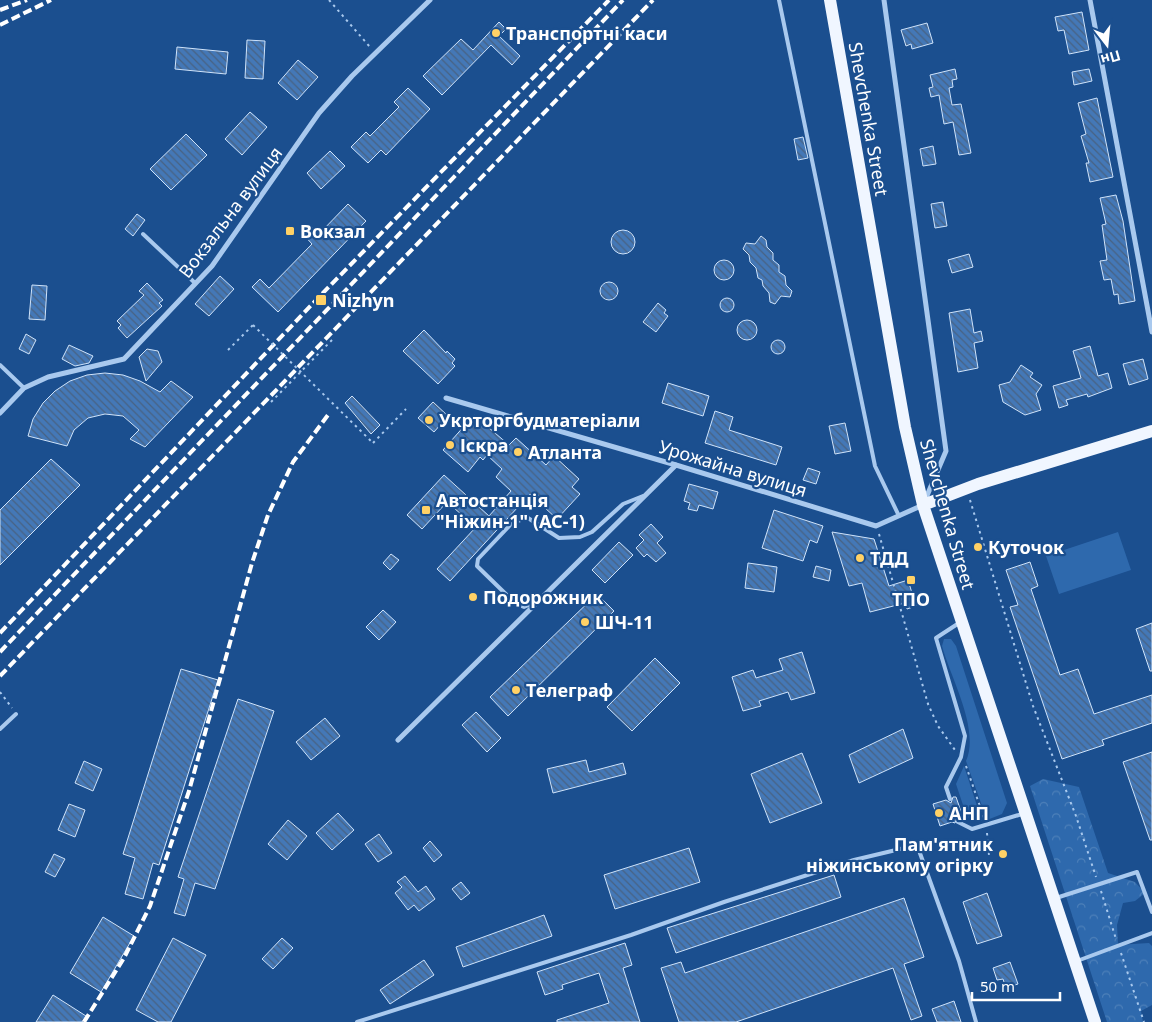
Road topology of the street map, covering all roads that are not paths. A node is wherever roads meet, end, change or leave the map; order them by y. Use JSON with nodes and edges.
{"nodes":[{"id":1,"x":430,"y":0,"type":"edge"},
{"id":2,"x":779,"y":0,"type":"edge"},
{"id":3,"x":830,"y":0,"type":"edge"},
{"id":4,"x":884,"y":0,"type":"edge"},
{"id":5,"x":1090,"y":0,"type":"edge"},
{"id":6,"x":143,"y":234,"type":"dead end"},
{"id":7,"x":195,"y":283,"type":"junction"},
{"id":8,"x":1152,"y":332,"type":"edge"},
{"id":9,"x":0,"y":365,"type":"edge"},
{"id":10,"x":24,"y":388,"type":"junction"},
{"id":11,"x":446,"y":398,"type":"dead end"},
{"id":12,"x":0,"y":413,"type":"edge"},
{"id":13,"x":1152,"y":431,"type":"edge"},
{"id":14,"x":676,"y":465,"type":"junction"},
{"id":15,"x":646,"y":495,"type":"junction"},
{"id":16,"x":923,"y":505,"type":"junction"},
{"id":17,"x":898,"y":516,"type":"junction"},
{"id":18,"x":541,"y":599,"type":"junction"},
{"id":19,"x":961,"y":622,"type":"junction"},
{"id":20,"x":16,"y":714,"type":"road end"},
{"id":21,"x":0,"y":729,"type":"edge"},
{"id":22,"x":398,"y":740,"type":"dead end"},
{"id":23,"x":950,"y":799,"type":"dead end"},
{"id":24,"x":1026,"y":813,"type":"junction"},
{"id":25,"x":958,"y":822,"type":"dead end"},
{"id":26,"x":1054,"y":898,"type":"junction"},
{"id":27,"x":1152,"y":912,"type":"edge"},
{"id":28,"x":1152,"y":933,"type":"edge"},
{"id":29,"x":1075,"y":962,"type":"junction"},
{"id":30,"x":357,"y":1022,"type":"edge"},
{"id":31,"x":976,"y":1022,"type":"edge"},
{"id":32,"x":1095,"y":1022,"type":"edge"}],
"edges":[{"from":1,"to":7,"type":"street","name":"Вокзальна вулиця"},
{"from":2,"to":17,"type":"lane"},
{"from":3,"to":16,"type":"main road","name":"Shevchenka Street"},
{"from":4,"to":16,"type":"street"},
{"from":5,"to":8,"type":"street"},
{"from":6,"to":7,"type":"lane"},
{"from":7,"to":10,"type":"street","name":"Вокзальна вулиця"},
{"from":9,"to":10,"type":"lane"},
{"from":10,"to":12,"type":"street","name":"Вокзальна вулиця"},
{"from":11,"to":14,"type":"street","name":"Урожайна вулиця"},
{"from":13,"to":16,"type":"main road"},
{"from":14,"to":15,"type":"street"},
{"from":14,"to":17,"type":"street","name":"Урожайна вулиця"},
{"from":15,"to":18,"type":"street"},
{"from":15,"to":18,"type":"lane"},
{"from":16,"to":17,"type":"street"},
{"from":16,"to":19,"type":"main road","name":"Shevchenka Street"},
{"from":18,"to":22,"type":"street"},
{"from":19,"to":23,"type":"lane"},
{"from":19,"to":24,"type":"main road","name":"Shevchenka Street"},
{"from":20,"to":21,"type":"lane"},
{"from":24,"to":25,"type":"lane"},
{"from":24,"to":26,"type":"main road","name":"Shevchenka Street"},
{"from":26,"to":27,"type":"lane"},
{"from":26,"to":29,"type":"main road","name":"Shevchenka Street"},
{"from":28,"to":29,"type":"lane"},
{"from":29,"to":32,"type":"main road","name":"Shevchenka Street"},
{"from":30,"to":31,"type":"lane"}]}
